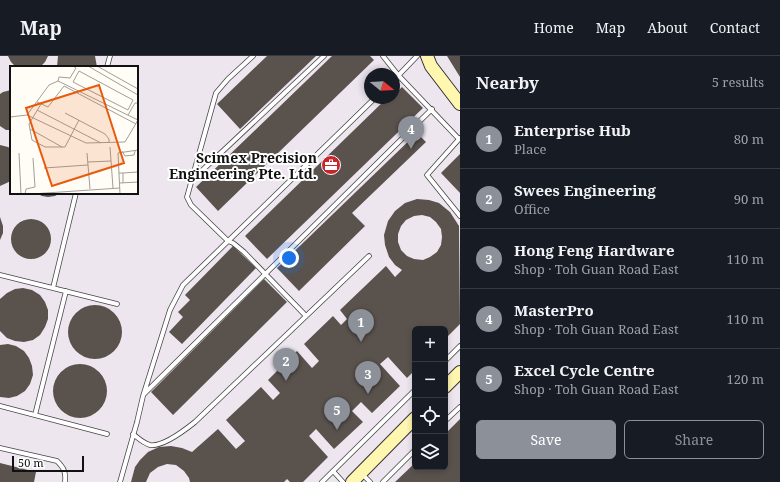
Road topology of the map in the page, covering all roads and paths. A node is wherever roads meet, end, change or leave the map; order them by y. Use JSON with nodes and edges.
{"nodes":[{"id":1,"x":110,"y":56,"type":"edge"},
{"id":2,"x":252,"y":56,"type":"edge"},
{"id":3,"x":324,"y":56,"type":"edge"},
{"id":4,"x":383,"y":56,"type":"edge"},
{"id":5,"x":417,"y":56,"type":"edge"},
{"id":6,"x":427,"y":56,"type":"edge"},
{"id":7,"x":107,"y":66,"type":"edge"},
{"id":8,"x":392,"y":68,"type":"edge"},
{"id":9,"x":400,"y":73,"type":"edge"},
{"id":10,"x":400,"y":77,"type":"edge"},
{"id":11,"x":369,"y":104,"type":"edge"},
{"id":12,"x":460,"y":104,"type":"edge"},
{"id":13,"x":432,"y":109,"type":"junction"},
{"id":14,"x":459,"y":139,"type":"edge"},
{"id":15,"x":191,"y":181,"type":"junction"},
{"id":16,"x":76,"y":194,"type":"edge"},
{"id":17,"x":460,"y":216,"type":"edge"},
{"id":18,"x":228,"y":241,"type":"junction"},
{"id":19,"x":369,"y":256,"type":"dead end"},
{"id":20,"x":0,"y":275,"type":"edge"},
{"id":21,"x":266,"y":275,"type":"junction"},
{"id":22,"x":53,"y":288,"type":"junction"},
{"id":23,"x":66,"y":291,"type":"junction"},
{"id":24,"x":117,"y":304,"type":"dead end"},
{"id":25,"x":306,"y":316,"type":"junction"},
{"id":26,"x":460,"y":346,"type":"edge"},
{"id":27,"x":448,"y":358,"type":"edge"},
{"id":28,"x":460,"y":372,"type":"edge"},
{"id":29,"x":448,"y":384,"type":"edge"},
{"id":30,"x":412,"y":393,"type":"edge"},
{"id":31,"x":143,"y":396,"type":"junction"},
{"id":32,"x":0,"y":406,"type":"edge"},
{"id":33,"x":460,"y":407,"type":"edge"},
{"id":34,"x":35,"y":415,"type":"junction"},
{"id":35,"x":448,"y":418,"type":"edge"},
{"id":36,"x":412,"y":421,"type":"edge"},
{"id":37,"x":107,"y":434,"type":"dead end"},
{"id":38,"x":133,"y":434,"type":"junction"},
{"id":39,"x":0,"y":448,"type":"edge"},
{"id":40,"x":412,"y":453,"type":"edge"},
{"id":41,"x":333,"y":471,"type":"junction"},
{"id":42,"x":361,"y":473,"type":"junction"},
{"id":43,"x":66,"y":482,"type":"edge"},
{"id":44,"x":120,"y":482,"type":"edge"},
{"id":45,"x":322,"y":482,"type":"edge"},
{"id":46,"x":344,"y":482,"type":"edge"},
{"id":47,"x":352,"y":482,"type":"edge"},
{"id":48,"x":370,"y":482,"type":"edge"},
{"id":49,"x":383,"y":482,"type":"edge"}],
"edges":[{"from":1,"to":7,"type":"lane"},
{"from":2,"to":15,"type":"lane"},
{"from":3,"to":15,"type":"lane"},
{"from":4,"to":8,"type":"lane"},
{"from":5,"to":9,"type":"lane"},
{"from":6,"to":12,"type":"street"},
{"from":10,"to":13,"type":"lane"},
{"from":11,"to":18,"type":"lane"},
{"from":13,"to":14,"type":"lane"},
{"from":13,"to":21,"type":"lane"},
{"from":14,"to":17,"type":"lane"},
{"from":15,"to":18,"type":"lane"},
{"from":16,"to":22,"type":"lane"},
{"from":18,"to":21,"type":"lane"},
{"from":18,"to":31,"type":"lane"},
{"from":19,"to":25,"type":"lane"},
{"from":20,"to":22,"type":"lane"},
{"from":21,"to":25,"type":"lane"},
{"from":21,"to":31,"type":"lane"},
{"from":22,"to":23,"type":"lane"},
{"from":23,"to":24,"type":"lane"},
{"from":23,"to":34,"type":"lane"},
{"from":25,"to":38,"type":"lane"},
{"from":26,"to":27,"type":"lane"},
{"from":28,"to":29,"type":"street"},
{"from":30,"to":41,"type":"lane"},
{"from":31,"to":38,"type":"lane"},
{"from":32,"to":34,"type":"lane"},
{"from":33,"to":35,"type":"lane"},
{"from":34,"to":37,"type":"lane"},
{"from":36,"to":42,"type":"street"},
{"from":38,"to":44,"type":"lane"},
{"from":39,"to":43,"type":"lane"},
{"from":40,"to":49,"type":"lane"},
{"from":41,"to":45,"type":"lane"},
{"from":41,"to":46,"type":"lane"},
{"from":42,"to":47,"type":"street"},
{"from":42,"to":48,"type":"lane"}]}
